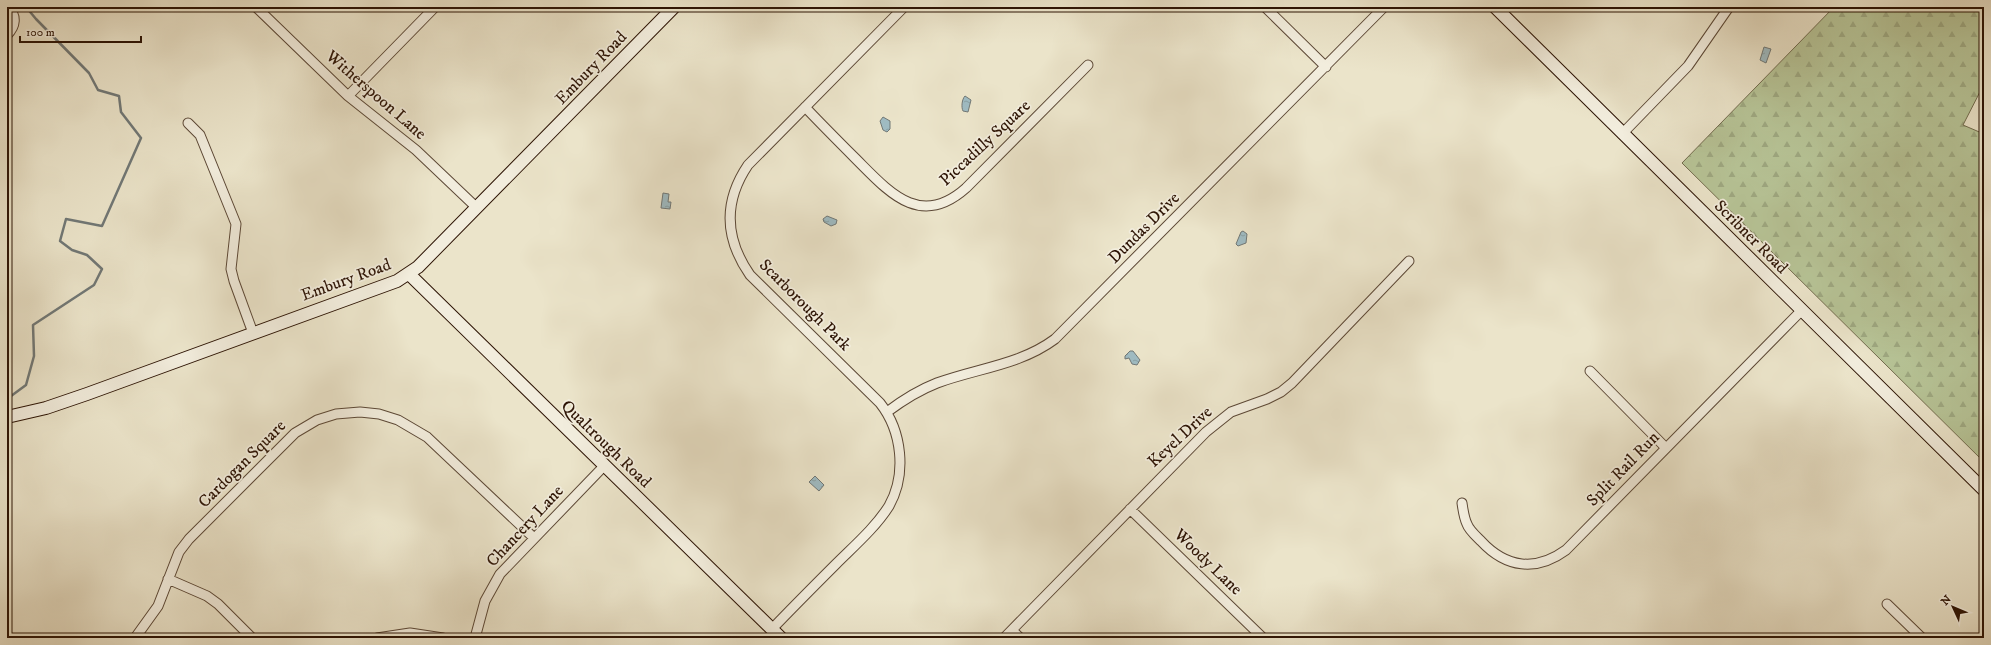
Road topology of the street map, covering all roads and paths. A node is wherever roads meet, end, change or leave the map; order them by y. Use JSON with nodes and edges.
{"nodes":[{"id":1,"x":8,"y":7,"type":"edge"},
{"id":2,"x":256,"y":7,"type":"edge"},
{"id":3,"x":435,"y":7,"type":"edge"},
{"id":4,"x":674,"y":7,"type":"edge"},
{"id":5,"x":904,"y":7,"type":"edge"},
{"id":6,"x":1265,"y":7,"type":"edge"},
{"id":7,"x":1384,"y":7,"type":"edge"},
{"id":8,"x":1495,"y":7,"type":"edge"},
{"id":9,"x":1729,"y":7,"type":"edge"},
{"id":10,"x":7,"y":35,"type":"edge"},
{"id":11,"x":1088,"y":65,"type":"dead end"},
{"id":12,"x":1326,"y":67,"type":"junction"},
{"id":13,"x":348,"y":96,"type":"junction"},
{"id":14,"x":805,"y":107,"type":"junction"},
{"id":15,"x":188,"y":124,"type":"dead end"},
{"id":16,"x":1622,"y":134,"type":"junction"},
{"id":17,"x":477,"y":208,"type":"junction"},
{"id":18,"x":1408,"y":261,"type":"dead end"},
{"id":19,"x":409,"y":274,"type":"junction"},
{"id":20,"x":1802,"y":310,"type":"junction"},
{"id":21,"x":253,"y":333,"type":"junction"},
{"id":22,"x":1590,"y":371,"type":"dead end"},
{"id":23,"x":887,"y":412,"type":"junction"},
{"id":24,"x":7,"y":417,"type":"edge"},
{"id":25,"x":1666,"y":448,"type":"junction"},
{"id":26,"x":604,"y":466,"type":"junction"},
{"id":27,"x":1984,"y":490,"type":"edge"},
{"id":28,"x":1462,"y":503,"type":"dead end"},
{"id":29,"x":1130,"y":509,"type":"junction"},
{"id":30,"x":534,"y":538,"type":"junction"},
{"id":31,"x":168,"y":579,"type":"junction"},
{"id":32,"x":1887,"y":604,"type":"dead end"},
{"id":33,"x":772,"y":629,"type":"junction"},
{"id":34,"x":1012,"y":630,"type":"junction"},
{"id":35,"x":135,"y":638,"type":"edge"},
{"id":36,"x":252,"y":638,"type":"edge"},
{"id":37,"x":377,"y":638,"type":"edge"},
{"id":38,"x":443,"y":638,"type":"edge"},
{"id":39,"x":475,"y":638,"type":"edge"},
{"id":40,"x":781,"y":638,"type":"edge"},
{"id":41,"x":1004,"y":638,"type":"edge"},
{"id":42,"x":1020,"y":638,"type":"edge"},
{"id":43,"x":1263,"y":638,"type":"edge"},
{"id":44,"x":1922,"y":638,"type":"edge"}],
"edges":[{"from":1,"to":10,"type":"street"},
{"from":2,"to":13,"type":"street","name":"Witherspoon Lane"},
{"from":3,"to":13,"type":"street"},
{"from":4,"to":17,"type":"street","name":"Embury Road"},
{"from":5,"to":14,"type":"street","name":"Scarborough Park"},
{"from":6,"to":12,"type":"street"},
{"from":7,"to":12,"type":"street","name":"Dundas Drive"},
{"from":8,"to":16,"type":"street","name":"Scribner Road"},
{"from":9,"to":16,"type":"street"},
{"from":11,"to":14,"type":"street","name":"Piccadilly Square"},
{"from":12,"to":23,"type":"street","name":"Dundas Drive"},
{"from":13,"to":17,"type":"street","name":"Witherspoon Lane"},
{"from":14,"to":23,"type":"street","name":"Scarborough Park"},
{"from":15,"to":21,"type":"street"},
{"from":16,"to":20,"type":"street","name":"Scribner Road"},
{"from":17,"to":19,"type":"street","name":"Embury Road"},
{"from":18,"to":29,"type":"street","name":"Keyel Drive"},
{"from":19,"to":21,"type":"street","name":"Embury Road"},
{"from":19,"to":26,"type":"street","name":"Qualtrough Road"},
{"from":20,"to":25,"type":"street","name":"Split Rail Run"},
{"from":20,"to":27,"type":"street","name":"Scribner Road"},
{"from":21,"to":24,"type":"street","name":"Embury Road"},
{"from":22,"to":25,"type":"street"},
{"from":23,"to":33,"type":"street","name":"Scarborough Park"},
{"from":25,"to":28,"type":"street","name":"Split Rail Run"},
{"from":26,"to":30,"type":"street","name":"Chancery Lane"},
{"from":26,"to":33,"type":"street","name":"Qualtrough Road"},
{"from":29,"to":34,"type":"street","name":"Keyel Drive"},
{"from":29,"to":43,"type":"street","name":"Woody Lane"},
{"from":30,"to":31,"type":"street","name":"Cardogan Square"},
{"from":30,"to":39,"type":"street","name":"Chancery Lane"},
{"from":31,"to":35,"type":"street","name":"Cardogan Square"},
{"from":31,"to":36,"type":"street"},
{"from":32,"to":44,"type":"street"},
{"from":33,"to":40,"type":"street","name":"Qualtrough Road"},
{"from":34,"to":41,"type":"street","name":"Keyel Drive"},
{"from":34,"to":42,"type":"street"},
{"from":37,"to":38,"type":"street"}]}
